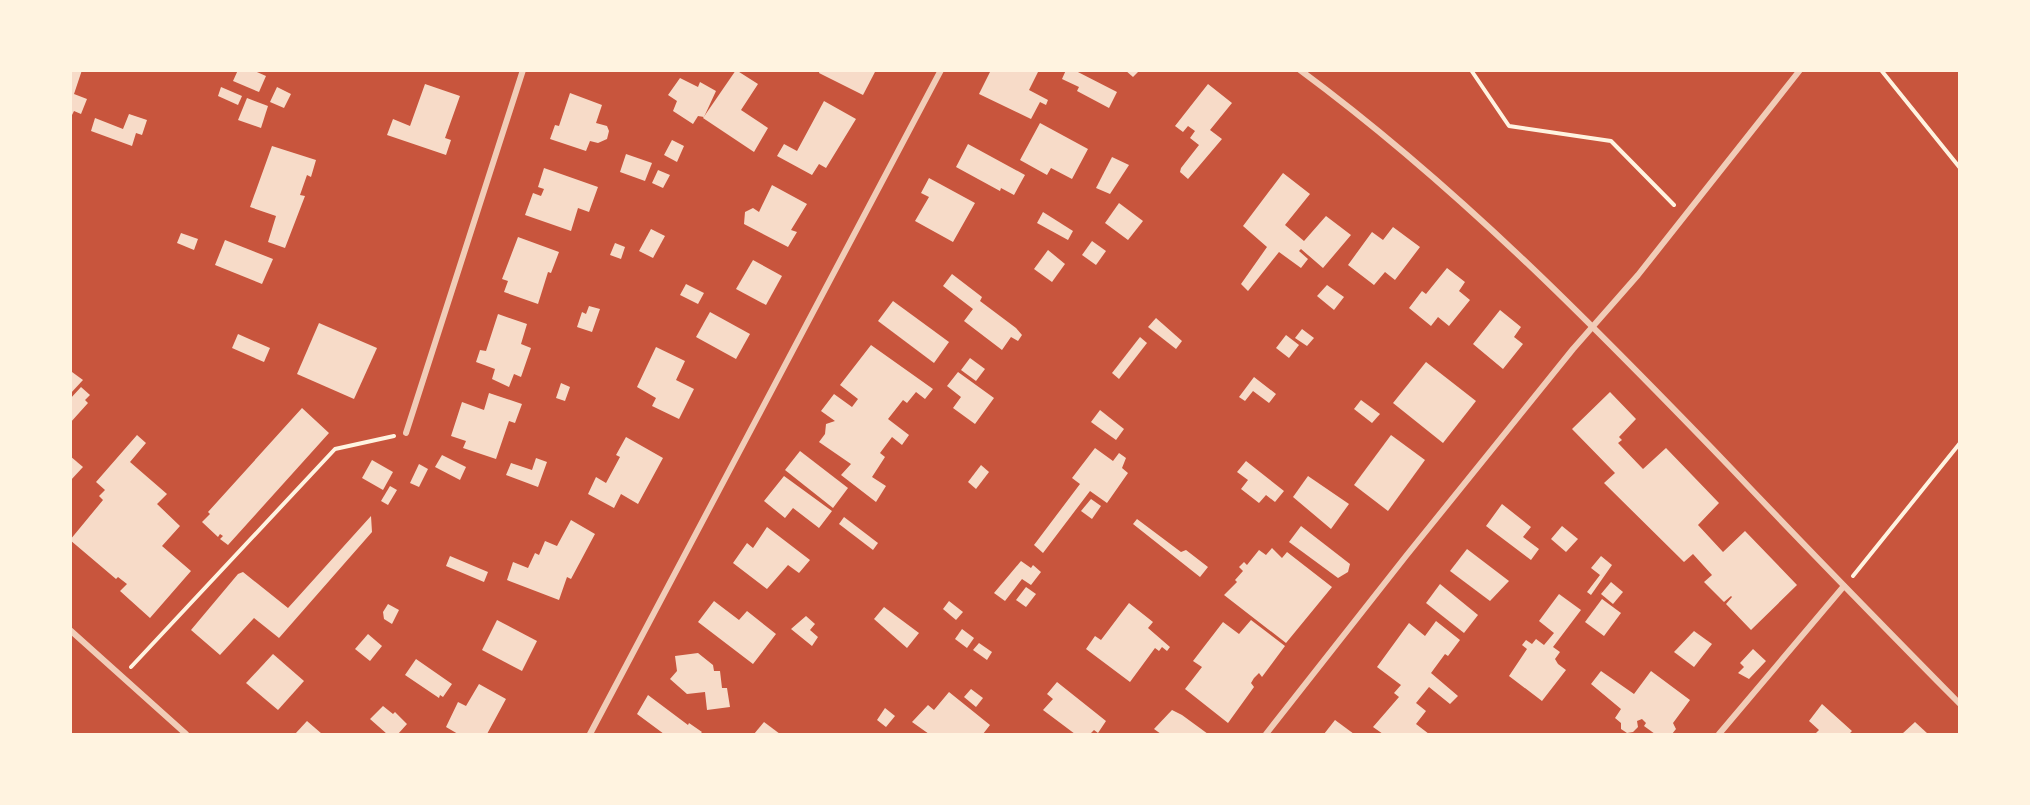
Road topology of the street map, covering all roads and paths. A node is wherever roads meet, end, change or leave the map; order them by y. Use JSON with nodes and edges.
{"nodes":[{"id":1,"x":523,"y":70,"type":"edge"},
{"id":2,"x":941,"y":70,"type":"edge"},
{"id":3,"x":1300,"y":70,"type":"edge"},
{"id":4,"x":1471,"y":70,"type":"edge"},
{"id":5,"x":1800,"y":70,"type":"edge"},
{"id":6,"x":1881,"y":70,"type":"edge"},
{"id":7,"x":1959,"y":168,"type":"edge"},
{"id":8,"x":1683,"y":215,"type":"junction"},
{"id":9,"x":1595,"y":327,"type":"junction"},
{"id":10,"x":406,"y":433,"type":"joint"},
{"id":11,"x":1959,"y":443,"type":"edge"},
{"id":12,"x":1844,"y":586,"type":"junction"},
{"id":13,"x":70,"y":630,"type":"edge"},
{"id":14,"x":122,"y":677,"type":"junction"},
{"id":15,"x":1959,"y":704,"type":"edge"},
{"id":16,"x":186,"y":735,"type":"edge"},
{"id":17,"x":590,"y":735,"type":"edge"},
{"id":18,"x":1266,"y":735,"type":"edge"},
{"id":19,"x":1719,"y":735,"type":"edge"}],
"edges":[{"from":1,"to":10,"type":"street"},
{"from":2,"to":17,"type":"street"},
{"from":3,"to":9,"type":"street"},
{"from":4,"to":8,"type":"path"},
{"from":5,"to":8,"type":"street"},
{"from":6,"to":7,"type":"path"},
{"from":8,"to":9,"type":"street"},
{"from":9,"to":12,"type":"street"},
{"from":9,"to":18,"type":"street"},
{"from":10,"to":14,"type":"path"},
{"from":11,"to":12,"type":"path"},
{"from":12,"to":15,"type":"street"},
{"from":12,"to":19,"type":"street"},
{"from":13,"to":14,"type":"street"},
{"from":14,"to":16,"type":"street"}]}
